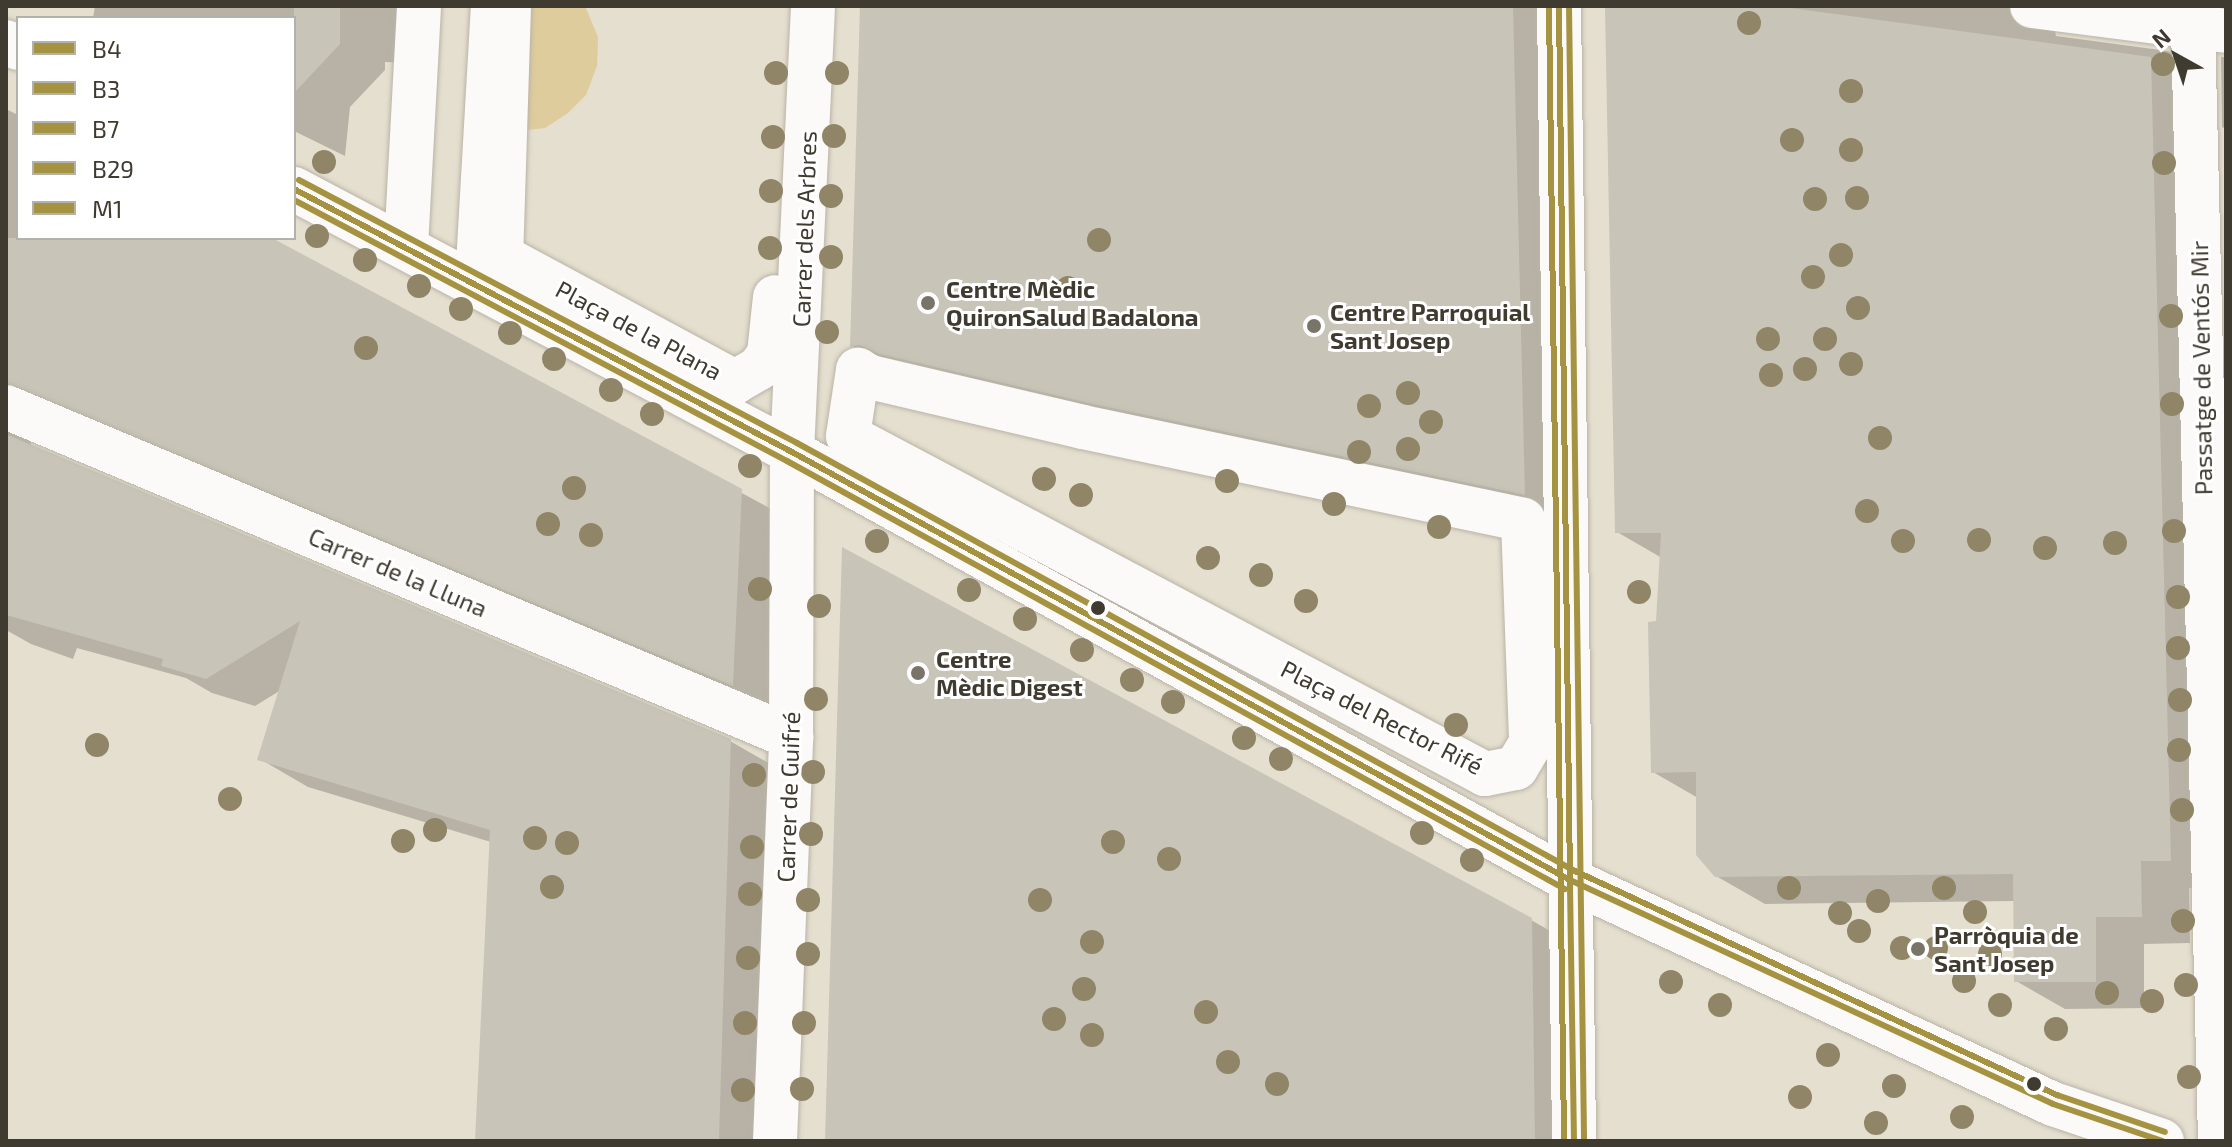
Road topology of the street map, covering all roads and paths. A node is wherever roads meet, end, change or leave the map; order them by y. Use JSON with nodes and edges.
{"nodes":[{"id":1,"x":419,"y":6,"type":"edge"},
{"id":2,"x":484,"y":6,"type":"edge"},
{"id":3,"x":509,"y":6,"type":"edge"},
{"id":4,"x":785,"y":6,"type":"edge"},
{"id":5,"x":813,"y":6,"type":"edge"},
{"id":6,"x":1559,"y":6,"type":"edge"},
{"id":7,"x":2032,"y":6,"type":"edge"},
{"id":8,"x":2210,"y":29,"type":"edge"},
{"id":9,"x":296,"y":190,"type":"edge"},
{"id":10,"x":406,"y":247,"type":"junction"},
{"id":11,"x":468,"y":282,"type":"junction"},
{"id":12,"x":870,"y":377,"type":"joint"},
{"id":13,"x":6,"y":407,"type":"edge"},
{"id":14,"x":792,"y":452,"type":"junction"},
{"id":15,"x":791,"y":737,"type":"junction"},
{"id":16,"x":1570,"y":880,"type":"junction"},
{"id":17,"x":775,"y":1141,"type":"edge"},
{"id":18,"x":1574,"y":1141,"type":"edge"},
{"id":19,"x":2162,"y":1141,"type":"edge"},
{"id":20,"x":2220,"y":1141,"type":"edge"}],
"edges":[{"from":1,"to":10,"type":"street"},
{"from":2,"to":11,"type":"lane"},
{"from":3,"to":4,"type":"street","name":"Plaça de la Plana"},
{"from":5,"to":14,"type":"street","name":"Carrer dels Arbres"},
{"from":6,"to":16,"type":"street"},
{"from":7,"to":8,"type":"street"},
{"from":8,"to":20,"type":"street","name":"Passatge de Ventós Mir"},
{"from":9,"to":10,"type":"street"},
{"from":10,"to":11,"type":"street"},
{"from":11,"to":14,"type":"street"},
{"from":12,"to":12,"type":"street","name":"Plaça del Rector Rifé"},
{"from":13,"to":15,"type":"street","name":"Carrer de la Lluna"},
{"from":14,"to":15,"type":"street","name":"Carrer de Guifré"},
{"from":14,"to":16,"type":"street"},
{"from":15,"to":17,"type":"street","name":"Carrer de Guifré"},
{"from":16,"to":18,"type":"street"},
{"from":16,"to":19,"type":"street"}]}
